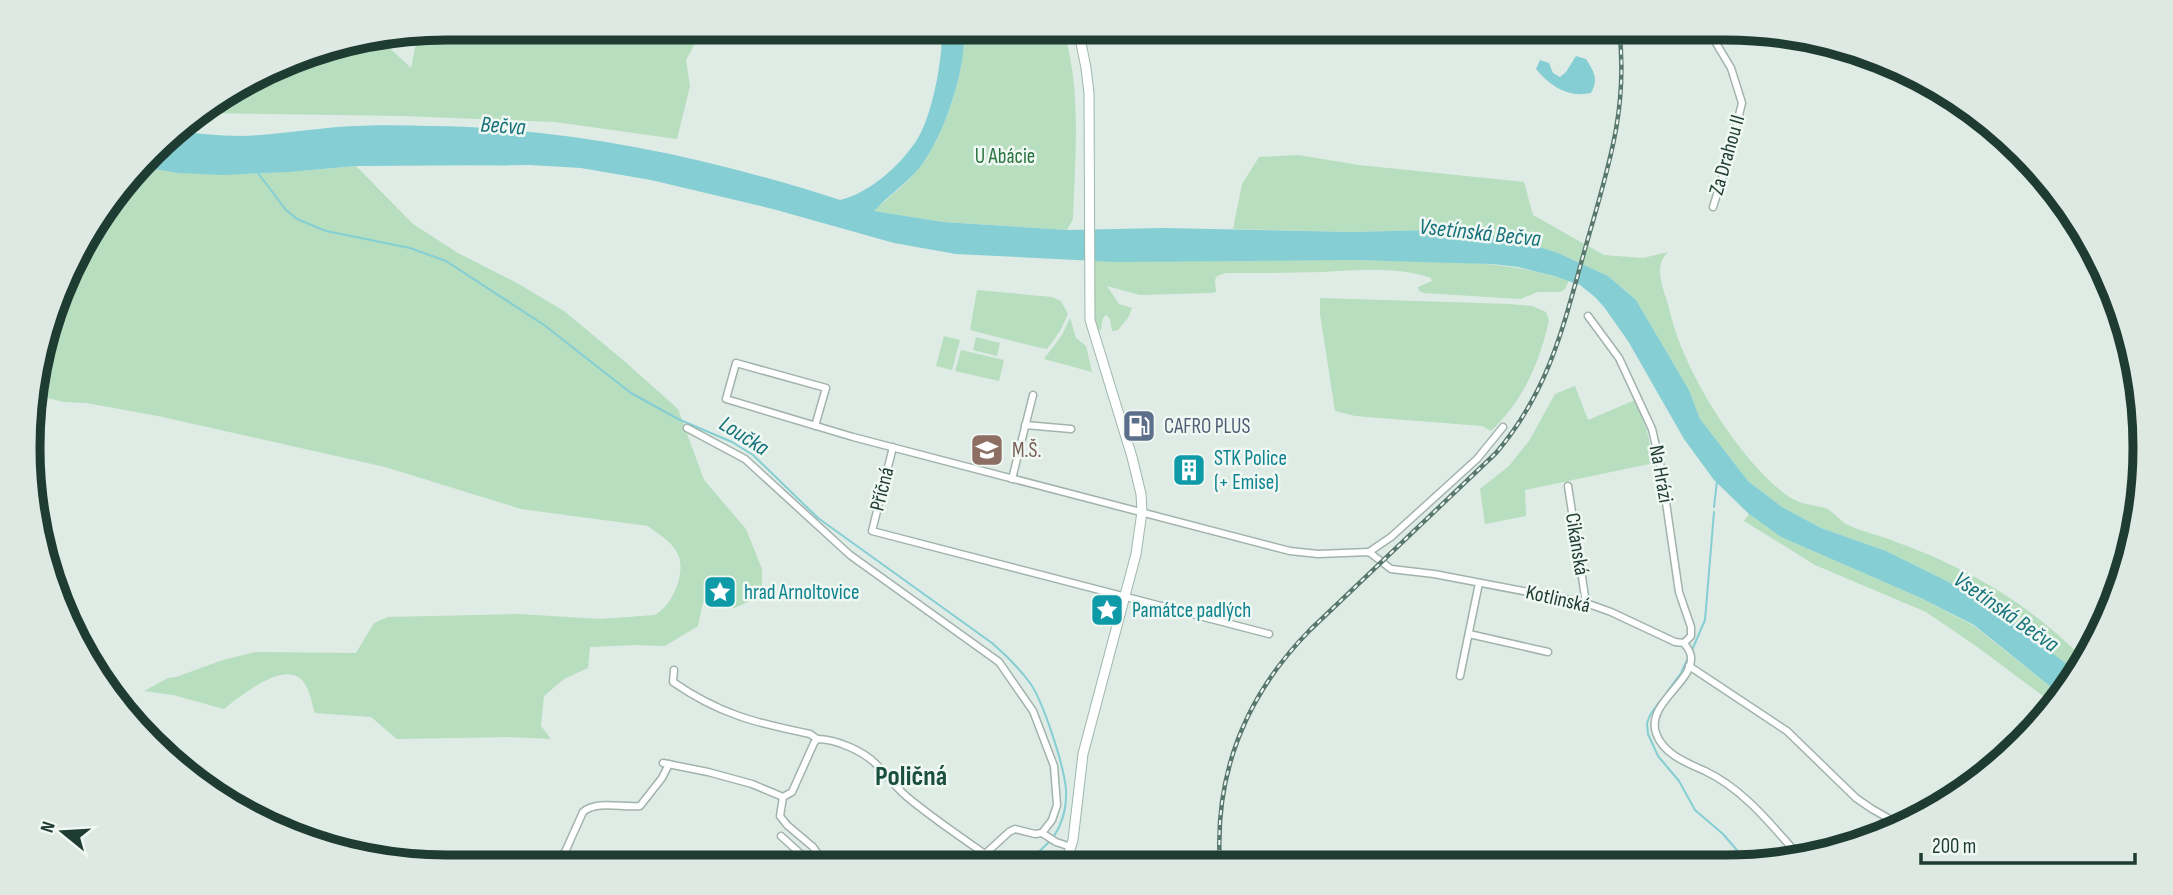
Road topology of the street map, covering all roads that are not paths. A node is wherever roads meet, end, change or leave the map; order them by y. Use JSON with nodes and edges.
{"nodes":[{"id":1,"x":1080,"y":40,"type":"edge"},
{"id":2,"x":1714,"y":40,"type":"edge"},
{"id":3,"x":1713,"y":207,"type":"dead end"},
{"id":4,"x":1588,"y":316,"type":"dead end"},
{"id":5,"x":1033,"y":395,"type":"dead end"},
{"id":6,"x":1025,"y":425,"type":"junction"},
{"id":7,"x":815,"y":426,"type":"junction"},
{"id":8,"x":687,"y":428,"type":"dead end"},
{"id":9,"x":1503,"y":428,"type":"dead end"},
{"id":10,"x":1071,"y":429,"type":"dead end"},
{"id":11,"x":892,"y":447,"type":"junction"},
{"id":12,"x":1012,"y":479,"type":"junction"},
{"id":13,"x":1568,"y":486,"type":"dead end"},
{"id":14,"x":1142,"y":512,"type":"junction"},
{"id":15,"x":1369,"y":552,"type":"junction"},
{"id":16,"x":1479,"y":583,"type":"junction"},
{"id":17,"x":1125,"y":597,"type":"junction"},
{"id":18,"x":1586,"y":603,"type":"junction"},
{"id":19,"x":1269,"y":634,"type":"dead end"},
{"id":20,"x":1469,"y":634,"type":"junction"},
{"id":21,"x":1684,"y":643,"type":"junction"},
{"id":22,"x":1548,"y":652,"type":"dead end"},
{"id":23,"x":1689,"y":666,"type":"junction"},
{"id":24,"x":674,"y":670,"type":"dead end"},
{"id":25,"x":1460,"y":676,"type":"dead end"},
{"id":26,"x":817,"y":739,"type":"junction"},
{"id":27,"x":783,"y":797,"type":"junction"},
{"id":28,"x":1891,"y":820,"type":"edge"},
{"id":29,"x":1045,"y":835,"type":"junction"},
{"id":30,"x":781,"y":836,"type":"dead end"},
{"id":31,"x":1071,"y":847,"type":"junction"},
{"id":32,"x":1792,"y":849,"type":"edge"},
{"id":33,"x":985,"y":854,"type":"joint"},
{"id":34,"x":562,"y":855,"type":"edge"},
{"id":35,"x":802,"y":855,"type":"edge"},
{"id":36,"x":818,"y":855,"type":"edge"},
{"id":37,"x":1068,"y":855,"type":"edge"}],
"edges":[{"from":1,"to":14,"type":"main road"},
{"from":2,"to":3,"type":"street","name":"Za Drahou II"},
{"from":4,"to":21,"type":"street","name":"Na Hrázi"},
{"from":5,"to":6,"type":"street"},
{"from":6,"to":10,"type":"street"},
{"from":6,"to":12,"type":"street"},
{"from":7,"to":7,"type":"street"},
{"from":7,"to":11,"type":"street"},
{"from":8,"to":29,"type":"street"},
{"from":9,"to":15,"type":"street"},
{"from":11,"to":12,"type":"street"},
{"from":11,"to":17,"type":"street","name":"Příčná"},
{"from":12,"to":14,"type":"street"},
{"from":13,"to":18,"type":"street","name":"Cikánská"},
{"from":14,"to":15,"type":"street"},
{"from":14,"to":17,"type":"main road"},
{"from":15,"to":16,"type":"street","name":"Kotlinská"},
{"from":16,"to":18,"type":"street","name":"Kotlinská"},
{"from":16,"to":20,"type":"street"},
{"from":17,"to":19,"type":"street"},
{"from":17,"to":31,"type":"main road"},
{"from":18,"to":21,"type":"street","name":"Kotlinská"},
{"from":20,"to":22,"type":"street"},
{"from":20,"to":25,"type":"street"},
{"from":21,"to":23,"type":"street"},
{"from":23,"to":28,"type":"street"},
{"from":23,"to":32,"type":"street"},
{"from":24,"to":26,"type":"street"},
{"from":26,"to":27,"type":"street"},
{"from":26,"to":33,"type":"street"},
{"from":27,"to":34,"type":"street"},
{"from":27,"to":36,"type":"street"},
{"from":29,"to":31,"type":"street"},
{"from":29,"to":33,"type":"street"},
{"from":30,"to":35,"type":"street"},
{"from":31,"to":37,"type":"main road"}]}
